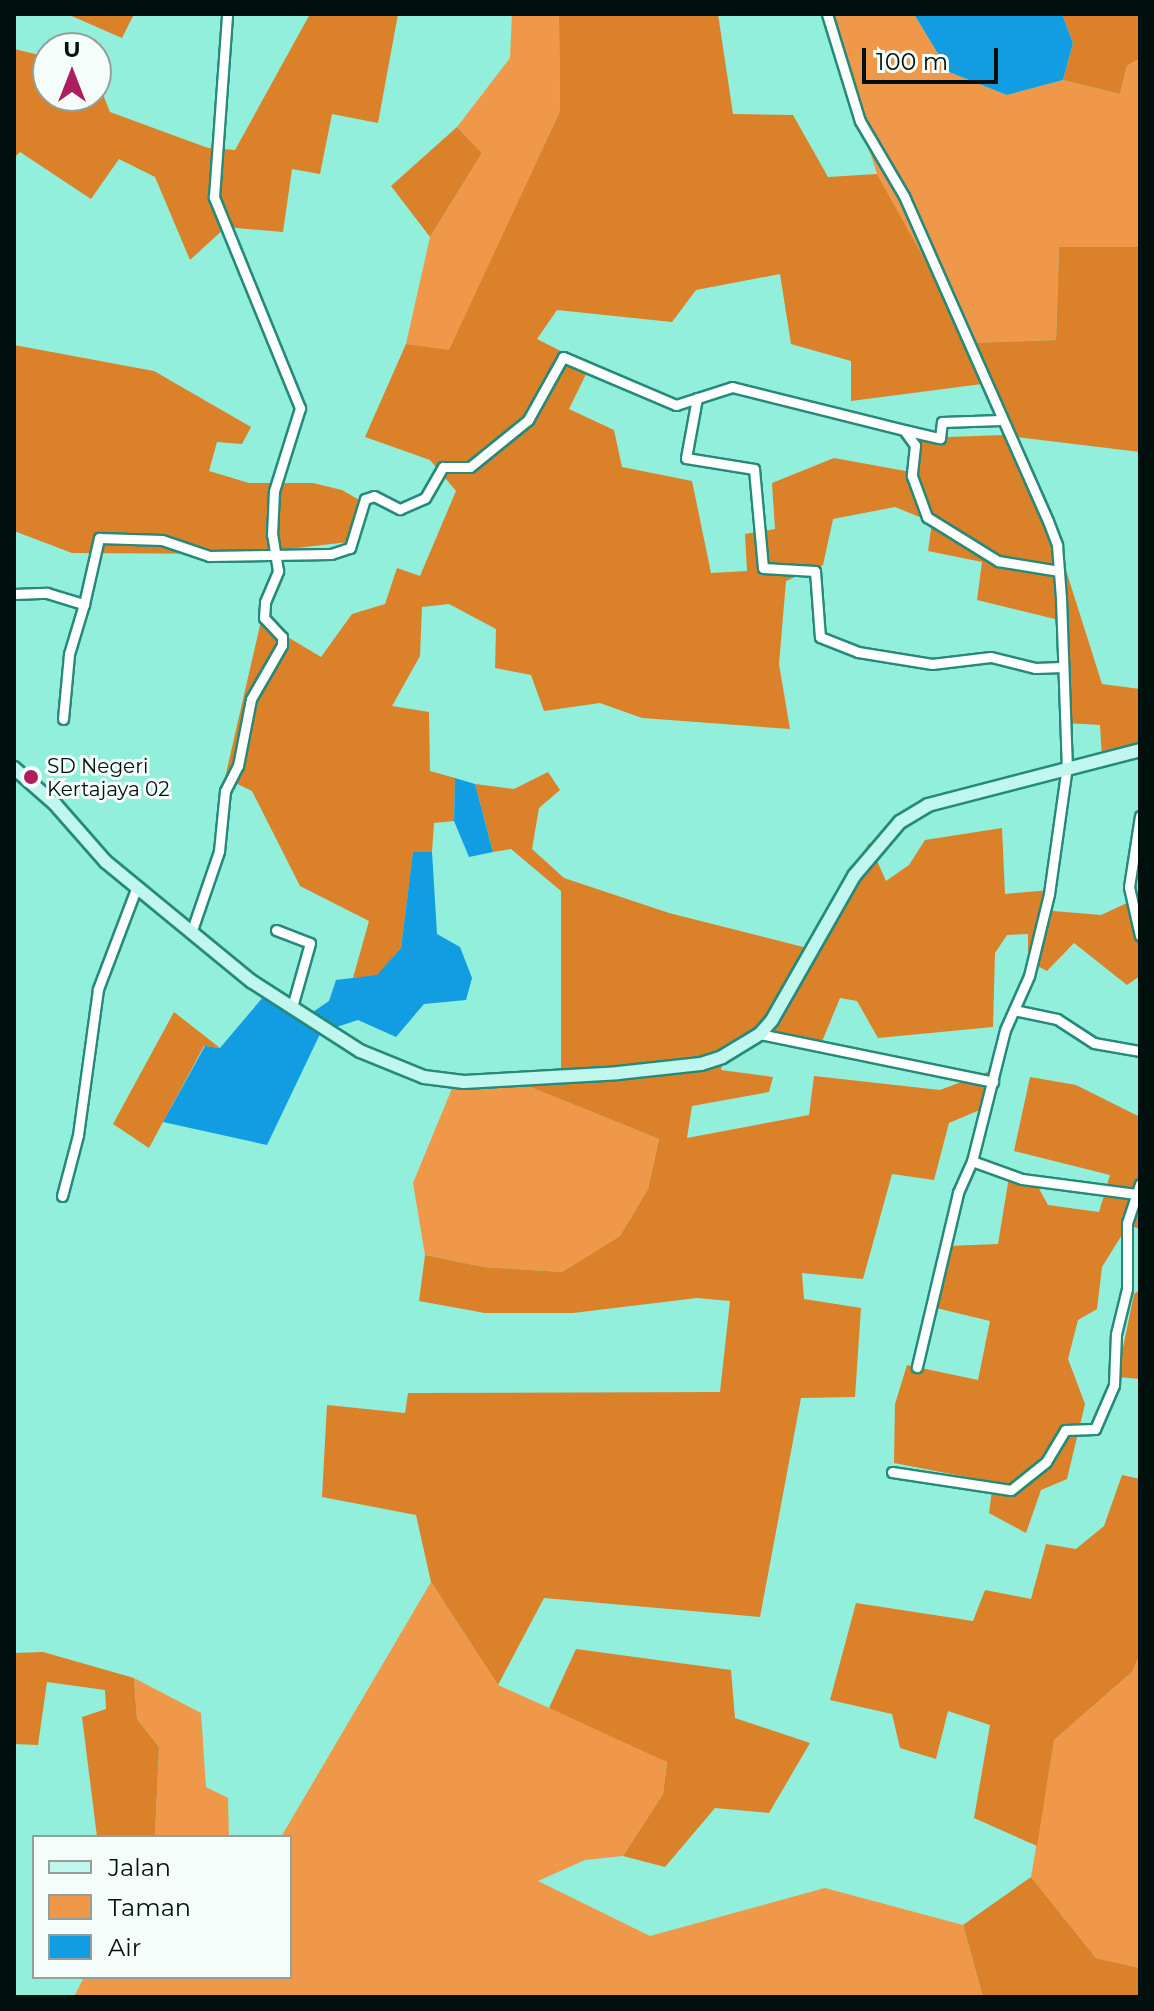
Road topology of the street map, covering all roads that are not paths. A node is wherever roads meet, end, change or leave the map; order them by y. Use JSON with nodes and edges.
{"nodes":[{"id":1,"x":227,"y":14,"type":"edge"},
{"id":2,"x":827,"y":14,"type":"edge"},
{"id":3,"x":697,"y":398,"type":"junction"},
{"id":4,"x":1001,"y":420,"type":"junction"},
{"id":5,"x":904,"y":430,"type":"junction"},
{"id":6,"x":278,"y":552,"type":"junction"},
{"id":7,"x":1059,"y":571,"type":"junction"},
{"id":8,"x":14,"y":594,"type":"edge"},
{"id":9,"x":84,"y":604,"type":"junction"},
{"id":10,"x":1062,"y":667,"type":"junction"},
{"id":11,"x":63,"y":719,"type":"dead end"},
{"id":12,"x":1140,"y":750,"type":"edge"},
{"id":13,"x":1067,"y":766,"type":"junction"},
{"id":14,"x":14,"y":768,"type":"edge"},
{"id":15,"x":1140,"y":816,"type":"edge"},
{"id":16,"x":136,"y":889,"type":"junction"},
{"id":17,"x":276,"y":930,"type":"dead end"},
{"id":18,"x":191,"y":933,"type":"junction"},
{"id":19,"x":1140,"y":936,"type":"edge"},
{"id":20,"x":292,"y":1007,"type":"junction"},
{"id":21,"x":1014,"y":1010,"type":"junction"},
{"id":22,"x":760,"y":1034,"type":"junction"},
{"id":23,"x":1140,"y":1051,"type":"edge"},
{"id":24,"x":993,"y":1082,"type":"junction"},
{"id":25,"x":972,"y":1161,"type":"junction"},
{"id":26,"x":1138,"y":1189,"type":"edge"},
{"id":27,"x":62,"y":1196,"type":"dead end"},
{"id":28,"x":917,"y":1367,"type":"dead end"},
{"id":29,"x":892,"y":1472,"type":"dead end"}],
"edges":[{"from":1,"to":6,"type":"street"},
{"from":2,"to":4,"type":"street"},
{"from":3,"to":5,"type":"street"},
{"from":3,"to":6,"type":"street"},
{"from":3,"to":10,"type":"street"},
{"from":4,"to":5,"type":"street"},
{"from":4,"to":7,"type":"street"},
{"from":5,"to":7,"type":"street"},
{"from":6,"to":9,"type":"street"},
{"from":6,"to":18,"type":"street"},
{"from":7,"to":10,"type":"street"},
{"from":8,"to":9,"type":"street"},
{"from":9,"to":11,"type":"street"},
{"from":10,"to":13,"type":"street"},
{"from":12,"to":13,"type":"street"},
{"from":13,"to":21,"type":"street"},
{"from":13,"to":22,"type":"street"},
{"from":14,"to":16,"type":"street"},
{"from":15,"to":19,"type":"street"},
{"from":16,"to":18,"type":"street"},
{"from":16,"to":27,"type":"street"},
{"from":17,"to":20,"type":"street"},
{"from":18,"to":20,"type":"street"},
{"from":20,"to":22,"type":"street"},
{"from":21,"to":23,"type":"street"},
{"from":21,"to":24,"type":"street"},
{"from":22,"to":24,"type":"street"},
{"from":24,"to":25,"type":"street"},
{"from":25,"to":26,"type":"street"},
{"from":25,"to":28,"type":"street"},
{"from":26,"to":29,"type":"street"}]}
